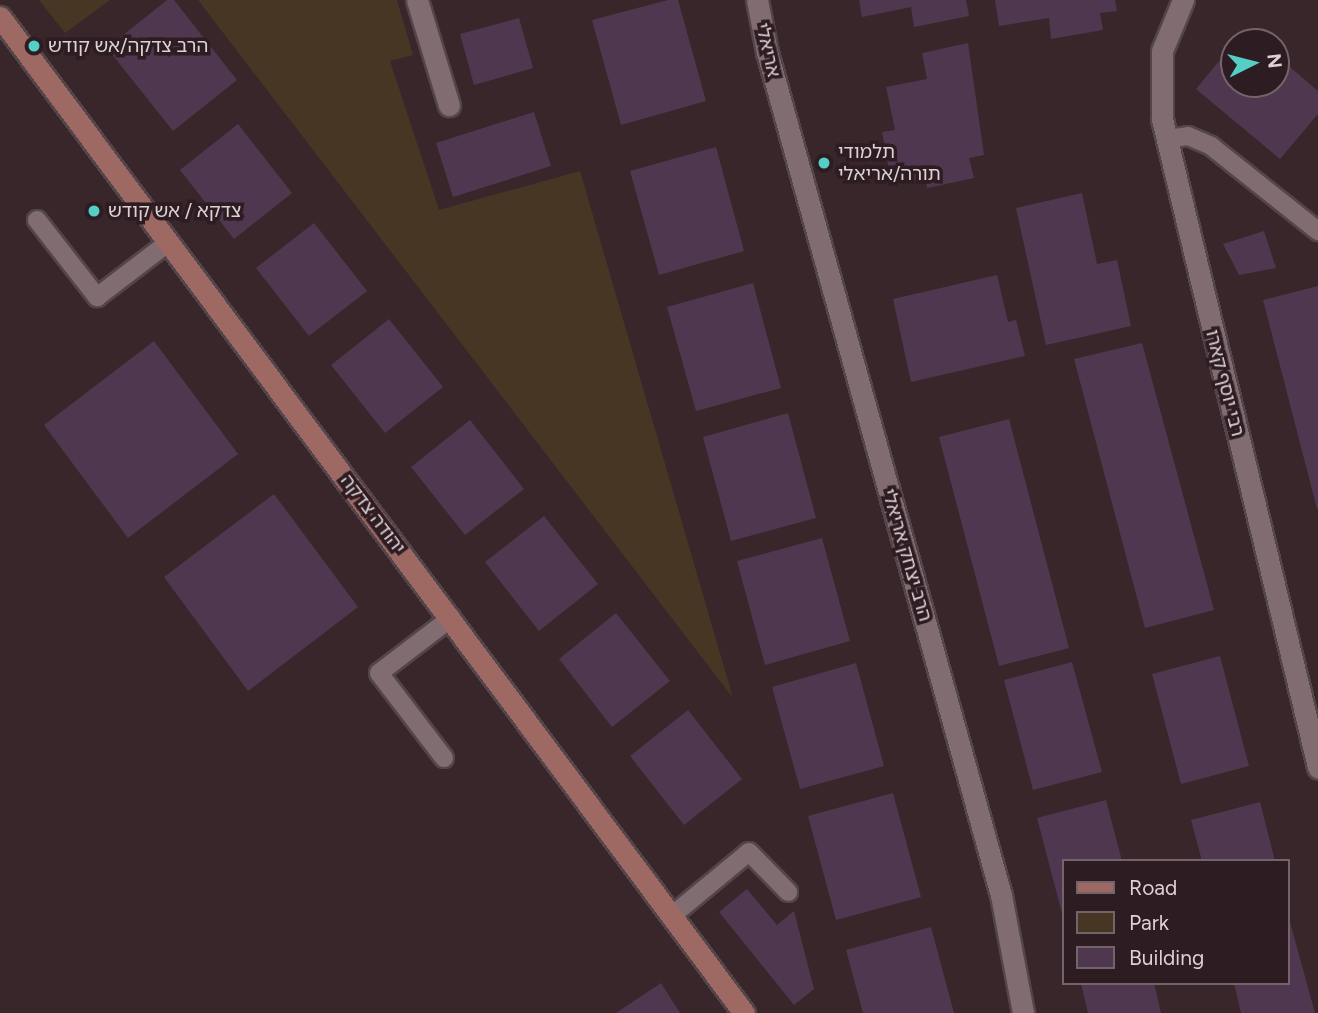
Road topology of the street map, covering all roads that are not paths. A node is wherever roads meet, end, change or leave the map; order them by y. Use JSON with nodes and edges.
{"nodes":[{"id":1,"x":417,"y":0,"type":"edge"},
{"id":2,"x":757,"y":0,"type":"edge"},
{"id":3,"x":1183,"y":0,"type":"edge"},
{"id":4,"x":0,"y":17,"type":"edge"},
{"id":5,"x":780,"y":100,"type":"joint"},
{"id":6,"x":449,"y":105,"type":"dead end"},
{"id":7,"x":1167,"y":139,"type":"junction"},
{"id":8,"x":37,"y":220,"type":"dead end"},
{"id":9,"x":1318,"y":231,"type":"edge"},
{"id":10,"x":169,"y":242,"type":"junction"},
{"id":11,"x":451,"y":618,"type":"junction"},
{"id":12,"x":444,"y":758,"type":"dead end"},
{"id":13,"x":1318,"y":767,"type":"edge"},
{"id":14,"x":788,"y":892,"type":"dead end"},
{"id":15,"x":674,"y":914,"type":"junction"},
{"id":16,"x":744,"y":1013,"type":"edge"},
{"id":17,"x":1023,"y":1013,"type":"edge"}],
"edges":[{"from":1,"to":6,"type":"street"},
{"from":2,"to":5,"type":"street","name":"אריאלי"},
{"from":3,"to":7,"type":"street","name":"רבי יוסף קארו"},
{"from":4,"to":10,"type":"street","name":"יהודה צדקה"},
{"from":5,"to":17,"type":"street","name":"הרב יצחק אריאלי"},
{"from":7,"to":9,"type":"lane"},
{"from":7,"to":13,"type":"street","name":"רבי יוסף קארו"},
{"from":8,"to":10,"type":"lane"},
{"from":10,"to":11,"type":"street","name":"יהודה צדקה"},
{"from":11,"to":12,"type":"lane"},
{"from":11,"to":15,"type":"street","name":"יהודה צדקה"},
{"from":14,"to":15,"type":"lane"},
{"from":15,"to":16,"type":"street","name":"יהודה צדקה"}]}
